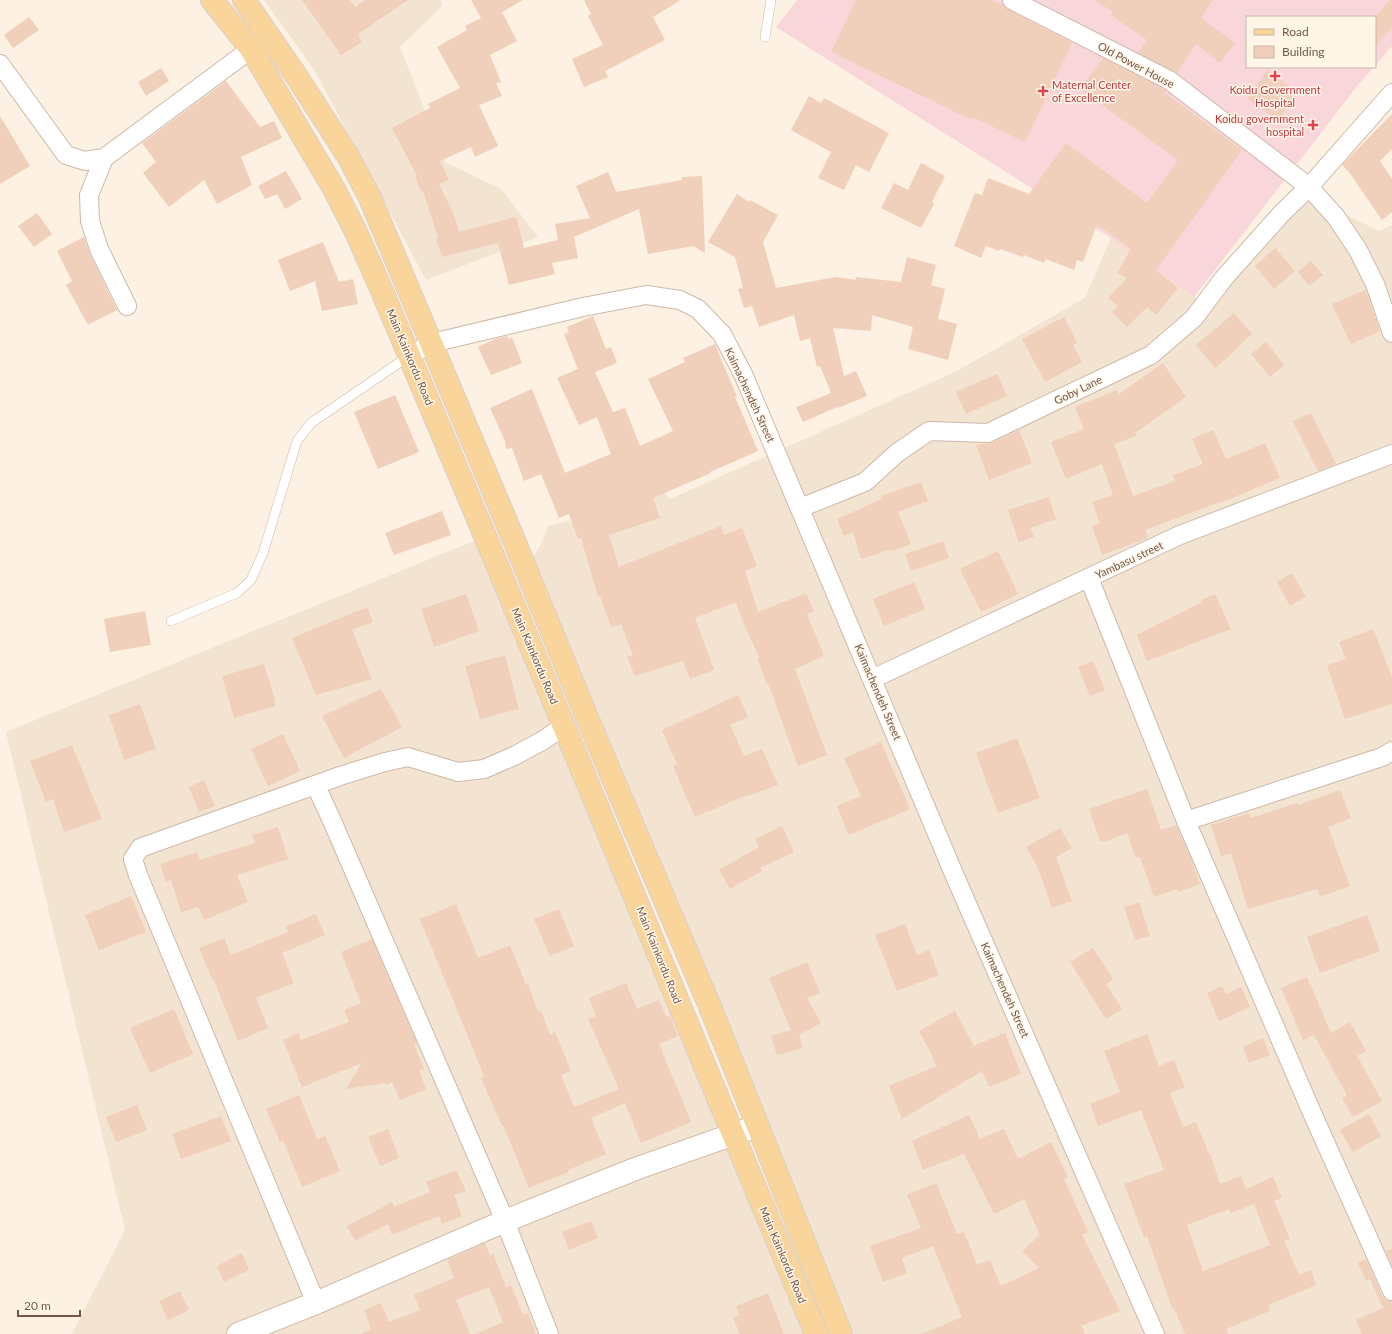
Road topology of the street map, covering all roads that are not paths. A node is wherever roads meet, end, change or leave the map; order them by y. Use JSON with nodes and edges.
{"nodes":[{"id":1,"x":243,"y":0,"type":"edge"},
{"id":2,"x":771,"y":0,"type":"edge"},
{"id":3,"x":1012,"y":0,"type":"edge"},
{"id":4,"x":217,"y":7,"type":"edge"},
{"id":5,"x":765,"y":37,"type":"dead end"},
{"id":6,"x":251,"y":49,"type":"junction"},
{"id":7,"x":0,"y":64,"type":"edge"},
{"id":8,"x":1392,"y":93,"type":"edge"},
{"id":9,"x":104,"y":158,"type":"junction"},
{"id":10,"x":1309,"y":187,"type":"junction"},
{"id":11,"x":127,"y":306,"type":"dead end"},
{"id":12,"x":1392,"y":333,"type":"edge"},
{"id":13,"x":432,"y":343,"type":"junction"},
{"id":14,"x":409,"y":356,"type":"junction"},
{"id":15,"x":1392,"y":454,"type":"edge"},
{"id":16,"x":800,"y":508,"type":"junction"},
{"id":17,"x":511,"y":533,"type":"junction"},
{"id":18,"x":488,"y":542,"type":"junction"},
{"id":19,"x":1089,"y":578,"type":"junction"},
{"id":20,"x":171,"y":621,"type":"dead end"},
{"id":21,"x":872,"y":679,"type":"junction"},
{"id":22,"x":564,"y":726,"type":"junction"},
{"id":23,"x":1392,"y":751,"type":"edge"},
{"id":24,"x":316,"y":786,"type":"junction"},
{"id":25,"x":1186,"y":821,"type":"junction"},
{"id":26,"x":643,"y":849,"type":"junction"},
{"id":27,"x":619,"y":860,"type":"junction"},
{"id":28,"x":679,"y":935,"type":"junction"},
{"id":29,"x":655,"y":946,"type":"junction"},
{"id":30,"x":757,"y":1126,"type":"junction"},
{"id":31,"x":732,"y":1135,"type":"junction"},
{"id":32,"x":505,"y":1221,"type":"junction"},
{"id":33,"x":1392,"y":1291,"type":"edge"},
{"id":34,"x":316,"y":1303,"type":"junction"},
{"id":35,"x":238,"y":1334,"type":"edge"},
{"id":36,"x":549,"y":1334,"type":"edge"},
{"id":37,"x":816,"y":1334,"type":"edge"},
{"id":38,"x":841,"y":1334,"type":"edge"},
{"id":39,"x":1155,"y":1334,"type":"edge"}],
"edges":[{"from":1,"to":4,"type":"street"},
{"from":1,"to":13,"type":"main road"},
{"from":2,"to":5,"type":"lane"},
{"from":3,"to":10,"type":"street","name":"Old Power House"},
{"from":4,"to":6,"type":"main road","name":"Main Kainkordu Road"},
{"from":6,"to":9,"type":"street"},
{"from":6,"to":14,"type":"main road","name":"Main Kainkordu Road"},
{"from":7,"to":9,"type":"street"},
{"from":8,"to":10,"type":"street","name":"Goby Lane"},
{"from":9,"to":11,"type":"street"},
{"from":10,"to":12,"type":"street","name":"Old Power House"},
{"from":10,"to":16,"type":"street","name":"Goby Lane"},
{"from":13,"to":14,"type":"street","name":"Kaimachendeh Street"},
{"from":13,"to":16,"type":"street","name":"Kaimachendeh Street"},
{"from":13,"to":17,"type":"main road"},
{"from":14,"to":18,"type":"main road","name":"Main Kainkordu Road"},
{"from":14,"to":20,"type":"lane"},
{"from":15,"to":19,"type":"street","name":"Yambasu street"},
{"from":16,"to":21,"type":"street","name":"Kaimachendeh Street"},
{"from":17,"to":18,"type":"main road"},
{"from":17,"to":26,"type":"main road"},
{"from":18,"to":22,"type":"main road","name":"Main Kainkordu Road"},
{"from":19,"to":21,"type":"street","name":"Yambasu street"},
{"from":19,"to":25,"type":"street"},
{"from":21,"to":39,"type":"street","name":"Kaimachendeh Street"},
{"from":22,"to":24,"type":"street"},
{"from":22,"to":27,"type":"main road","name":"Main Kainkordu Road"},
{"from":23,"to":25,"type":"street"},
{"from":24,"to":32,"type":"street"},
{"from":24,"to":34,"type":"street"},
{"from":25,"to":33,"type":"street"},
{"from":26,"to":27,"type":"main road"},
{"from":26,"to":28,"type":"main road"},
{"from":27,"to":29,"type":"main road","name":"Main Kainkordu Road"},
{"from":28,"to":29,"type":"main road"},
{"from":28,"to":30,"type":"main road"},
{"from":29,"to":31,"type":"main road","name":"Main Kainkordu Road"},
{"from":30,"to":31,"type":"main road"},
{"from":30,"to":38,"type":"main road"},
{"from":31,"to":32,"type":"main road"},
{"from":31,"to":37,"type":"main road","name":"Main Kainkordu Road"},
{"from":32,"to":34,"type":"main road"},
{"from":32,"to":36,"type":"street"},
{"from":34,"to":35,"type":"main road"}]}
